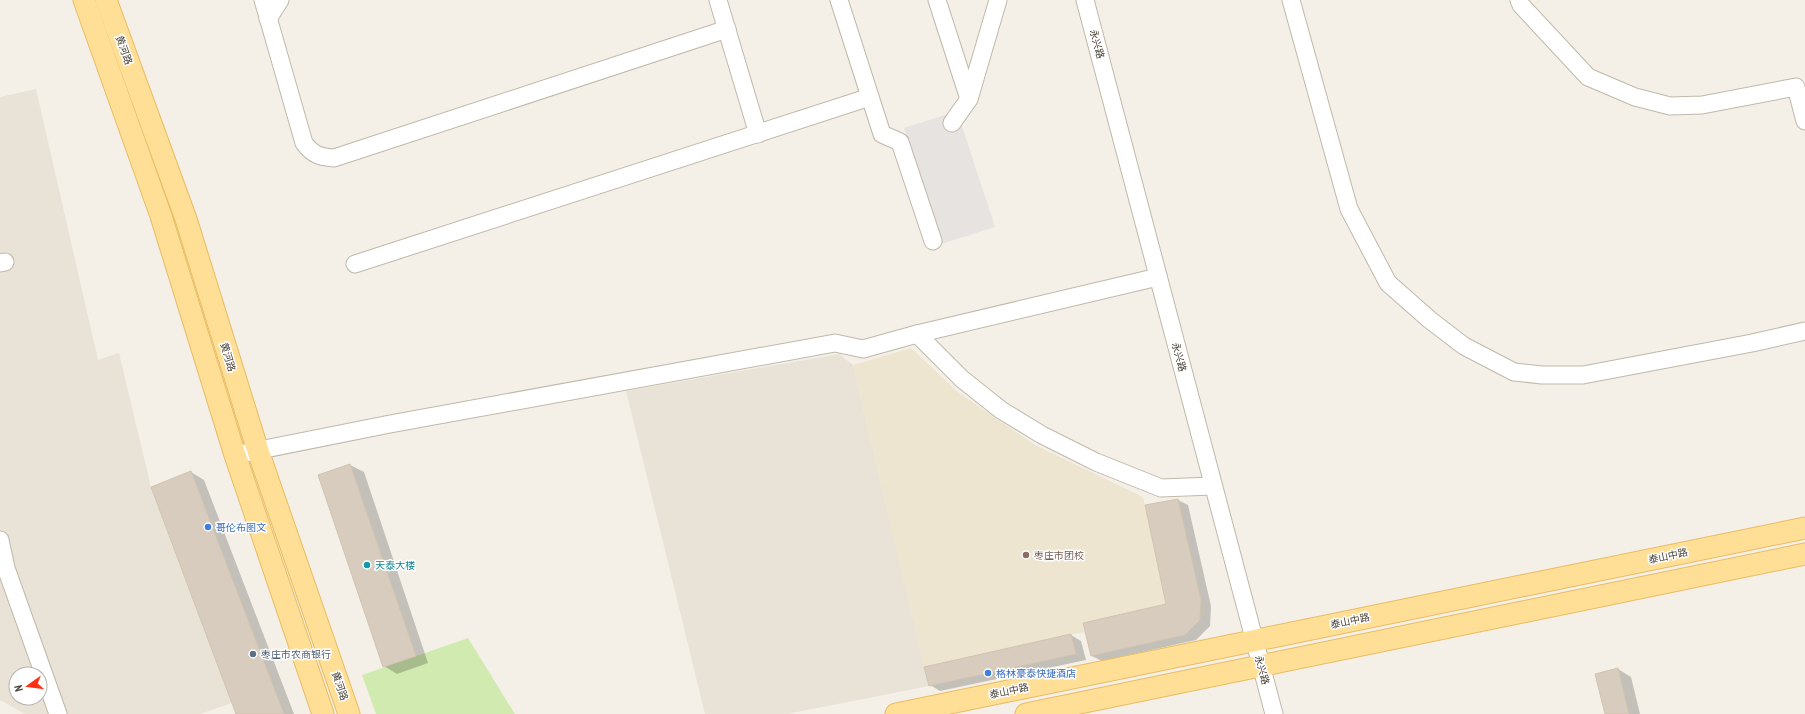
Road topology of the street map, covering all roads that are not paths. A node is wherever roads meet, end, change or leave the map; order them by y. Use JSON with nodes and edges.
{"nodes":[{"id":1,"x":84,"y":0,"type":"edge"},
{"id":2,"x":106,"y":0,"type":"edge"},
{"id":3,"x":263,"y":0,"type":"edge"},
{"id":4,"x":280,"y":0,"type":"edge"},
{"id":5,"x":718,"y":0,"type":"edge"},
{"id":6,"x":839,"y":0,"type":"edge"},
{"id":7,"x":937,"y":0,"type":"edge"},
{"id":8,"x":998,"y":0,"type":"edge"},
{"id":9,"x":1086,"y":0,"type":"edge"},
{"id":10,"x":1291,"y":0,"type":"edge"},
{"id":11,"x":1519,"y":0,"type":"edge"},
{"id":12,"x":268,"y":19,"type":"junction"},
{"id":13,"x":727,"y":29,"type":"junction"},
{"id":14,"x":870,"y":98,"type":"junction"},
{"id":15,"x":969,"y":99,"type":"junction"},
{"id":16,"x":1805,"y":121,"type":"edge"},
{"id":17,"x":952,"y":123,"type":"dead end"},
{"id":18,"x":758,"y":134,"type":"junction"},
{"id":19,"x":933,"y":241,"type":"dead end"},
{"id":20,"x":355,"y":264,"type":"dead end"},
{"id":21,"x":1158,"y":277,"type":"junction"},
{"id":22,"x":1805,"y":331,"type":"edge"},
{"id":23,"x":917,"y":334,"type":"junction"},
{"id":24,"x":258,"y":451,"type":"junction"},
{"id":25,"x":235,"y":456,"type":"junction"},
{"id":26,"x":1213,"y":486,"type":"junction"},
{"id":27,"x":1805,"y":528,"type":"edge"},
{"id":28,"x":0,"y":540,"type":"edge"},
{"id":29,"x":1805,"y":554,"type":"edge"},
{"id":30,"x":1254,"y":641,"type":"junction"},
{"id":31,"x":1261,"y":666,"type":"junction"},
{"id":32,"x":58,"y":714,"type":"edge"},
{"id":33,"x":323,"y":714,"type":"edge"},
{"id":34,"x":349,"y":714,"type":"edge"},
{"id":35,"x":896,"y":714,"type":"edge"},
{"id":36,"x":1026,"y":714,"type":"edge"},
{"id":37,"x":1274,"y":714,"type":"edge"}],
"edges":[{"from":1,"to":25,"type":"main road","name":"黄河路"},
{"from":2,"to":24,"type":"main road","name":"黄河路"},
{"from":3,"to":12,"type":"street"},
{"from":4,"to":12,"type":"street"},
{"from":5,"to":13,"type":"street"},
{"from":6,"to":14,"type":"street"},
{"from":7,"to":15,"type":"street"},
{"from":8,"to":15,"type":"street"},
{"from":9,"to":21,"type":"street","name":"永兴路"},
{"from":10,"to":22,"type":"street"},
{"from":11,"to":16,"type":"street"},
{"from":12,"to":13,"type":"street"},
{"from":13,"to":18,"type":"street"},
{"from":14,"to":18,"type":"street"},
{"from":14,"to":19,"type":"street"},
{"from":15,"to":17,"type":"street"},
{"from":18,"to":20,"type":"street"},
{"from":21,"to":23,"type":"street"},
{"from":21,"to":26,"type":"street","name":"永兴路"},
{"from":23,"to":24,"type":"street"},
{"from":23,"to":26,"type":"street"},
{"from":24,"to":25,"type":"street"},
{"from":24,"to":34,"type":"main road","name":"黄河路"},
{"from":25,"to":33,"type":"main road","name":"黄河路"},
{"from":26,"to":30,"type":"street","name":"永兴路"},
{"from":27,"to":30,"type":"main road","name":"泰山中路"},
{"from":28,"to":32,"type":"street"},
{"from":29,"to":31,"type":"main road"},
{"from":30,"to":31,"type":"street","name":"永兴路"},
{"from":30,"to":35,"type":"main road","name":"泰山中路"},
{"from":31,"to":36,"type":"main road"},
{"from":31,"to":37,"type":"street","name":"永兴路"}]}
